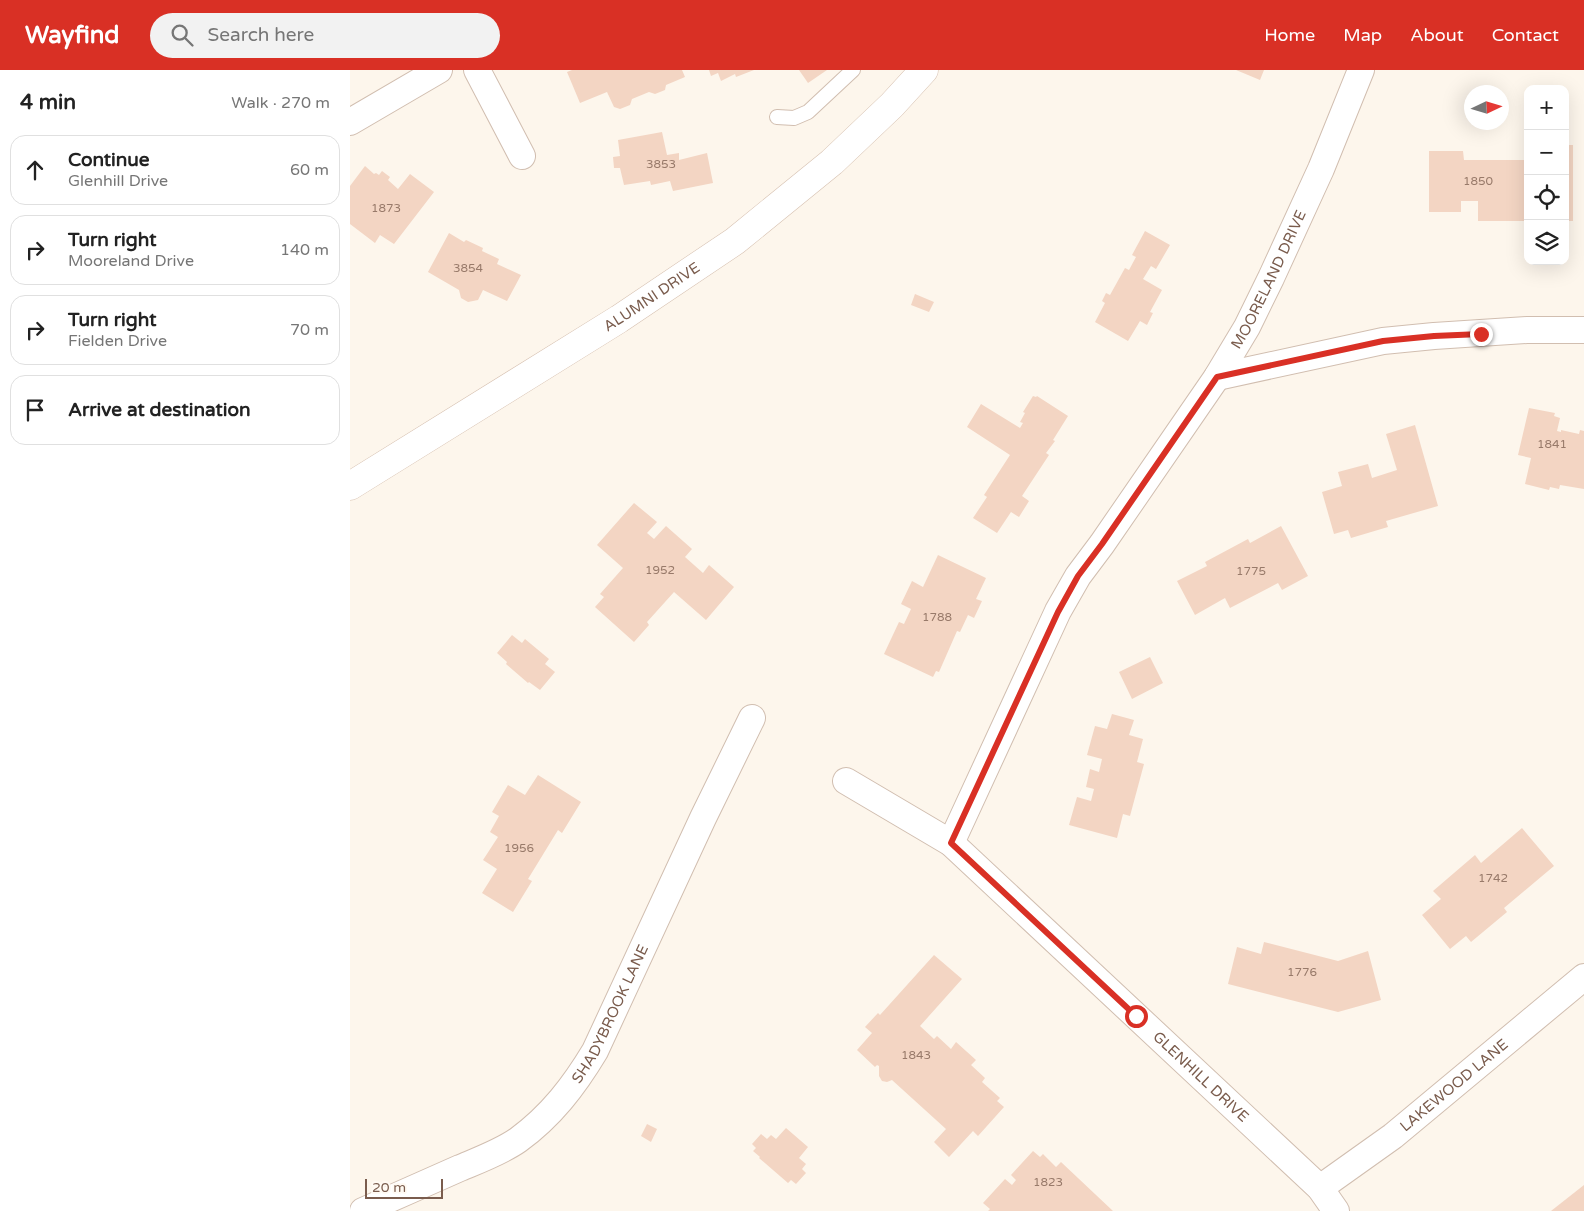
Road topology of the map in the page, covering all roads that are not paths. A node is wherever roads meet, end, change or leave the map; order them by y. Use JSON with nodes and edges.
{"nodes":[{"id":1,"x":439,"y":70,"type":"edge"},
{"id":2,"x":476,"y":70,"type":"edge"},
{"id":3,"x":853,"y":70,"type":"edge"},
{"id":4,"x":924,"y":70,"type":"edge"},
{"id":5,"x":1361,"y":70,"type":"edge"},
{"id":6,"x":777,"y":117,"type":"dead end"},
{"id":7,"x":350,"y":122,"type":"edge"},
{"id":8,"x":522,"y":156,"type":"dead end"},
{"id":9,"x":1584,"y":330,"type":"edge"},
{"id":10,"x":1217,"y":377,"type":"junction"},
{"id":11,"x":350,"y":486,"type":"edge"},
{"id":12,"x":752,"y":718,"type":"dead end"},
{"id":13,"x":846,"y":781,"type":"dead end"},
{"id":14,"x":951,"y":843,"type":"junction"},
{"id":15,"x":1584,"y":977,"type":"edge"},
{"id":16,"x":1320,"y":1188,"type":"junction"},
{"id":17,"x":362,"y":1211,"type":"edge"},
{"id":18,"x":1336,"y":1211,"type":"edge"}],
"edges":[{"from":1,"to":7,"type":"street"},
{"from":2,"to":8,"type":"street"},
{"from":3,"to":6,"type":"lane"},
{"from":4,"to":11,"type":"main road","name":"ALUMNI DRIVE"},
{"from":5,"to":10,"type":"street","name":"MOORELAND DRIVE"},
{"from":9,"to":10,"type":"street"},
{"from":10,"to":14,"type":"street","name":"MOORELAND DRIVE"},
{"from":12,"to":17,"type":"street","name":"SHADYBROOK LANE"},
{"from":13,"to":14,"type":"street","name":"GLENHILL DRIVE"},
{"from":14,"to":16,"type":"street","name":"GLENHILL DRIVE"},
{"from":15,"to":16,"type":"street","name":"LAKEWOOD LANE"},
{"from":16,"to":18,"type":"street","name":"GLENHILL DRIVE"}]}
